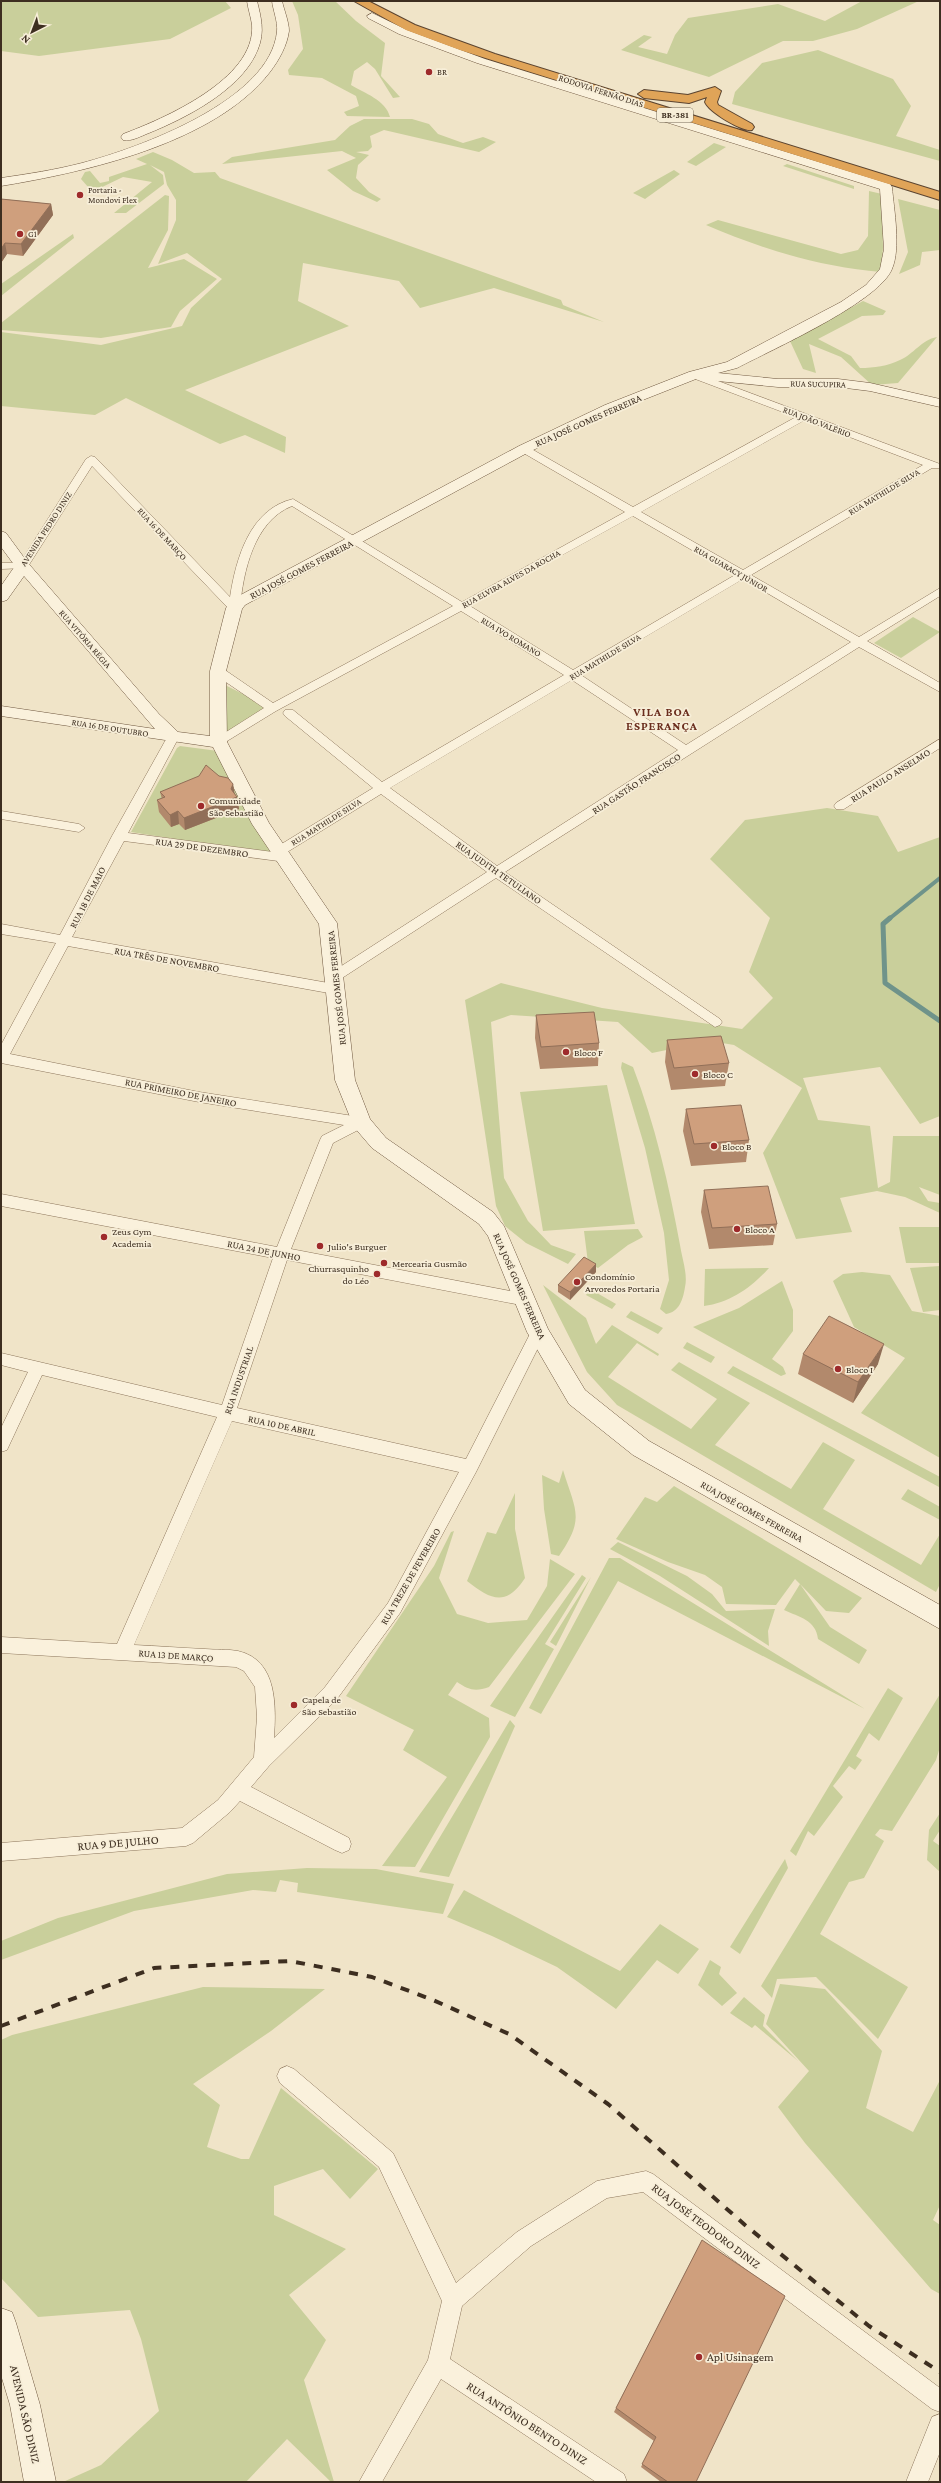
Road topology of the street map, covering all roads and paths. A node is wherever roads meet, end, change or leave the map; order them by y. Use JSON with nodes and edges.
{"nodes":[{"id":1,"x":252,"y":1,"type":"edge"},
{"id":2,"x":278,"y":1,"type":"edge"},
{"id":3,"x":350,"y":1,"type":"edge"},
{"id":4,"x":360,"y":1,"type":"edge"},
{"id":5,"x":379,"y":1,"type":"edge"},
{"id":6,"x":372,"y":16,"type":"joint"},
{"id":7,"x":641,"y":94,"type":"junction"},
{"id":8,"x":749,"y":127,"type":"junction"},
{"id":9,"x":117,"y":141,"type":"dead end"},
{"id":10,"x":49,"y":161,"type":"dead end"},
{"id":11,"x":28,"y":165,"type":"dead end"},
{"id":12,"x":873,"y":166,"type":"junction"},
{"id":13,"x":916,"y":175,"type":"dead end"},
{"id":14,"x":1,"y":182,"type":"edge"},
{"id":15,"x":886,"y":187,"type":"junction"},
{"id":16,"x":940,"y":187,"type":"edge"},
{"id":17,"x":940,"y":196,"type":"edge"},
{"id":18,"x":694,"y":375,"type":"junction"},
{"id":19,"x":940,"y":403,"type":"edge"},
{"id":20,"x":804,"y":417,"type":"junction"},
{"id":21,"x":524,"y":449,"type":"junction"},
{"id":22,"x":91,"y":459,"type":"joint"},
{"id":23,"x":935,"y":466,"type":"edge"},
{"id":24,"x":631,"y":512,"type":"junction"},
{"id":25,"x":1,"y":536,"type":"edge"},
{"id":26,"x":356,"y":540,"type":"junction"},
{"id":27,"x":1,"y":566,"type":"edge"},
{"id":28,"x":23,"y":566,"type":"junction"},
{"id":29,"x":743,"y":576,"type":"junction"},
{"id":30,"x":940,"y":591,"type":"edge"},
{"id":31,"x":1,"y":598,"type":"edge"},
{"id":32,"x":461,"y":607,"type":"junction"},
{"id":33,"x":234,"y":608,"type":"junction"},
{"id":34,"x":861,"y":642,"type":"junction"},
{"id":35,"x":218,"y":671,"type":"junction"},
{"id":36,"x":574,"y":676,"type":"junction"},
{"id":37,"x":940,"y":688,"type":"edge"},
{"id":38,"x":272,"y":708,"type":"junction"},
{"id":39,"x":1,"y":711,"type":"edge"},
{"id":40,"x":289,"y":713,"type":"dead end"},
{"id":41,"x":173,"y":737,"type":"junction"},
{"id":42,"x":218,"y":742,"type":"junction"},
{"id":43,"x":940,"y":743,"type":"edge"},
{"id":44,"x":686,"y":750,"type":"junction"},
{"id":45,"x":381,"y":788,"type":"junction"},
{"id":46,"x":840,"y":806,"type":"dead end"},
{"id":47,"x":1,"y":815,"type":"edge"},
{"id":48,"x":79,"y":828,"type":"dead end"},
{"id":49,"x":118,"y":836,"type":"junction"},
{"id":50,"x":283,"y":854,"type":"junction"},
{"id":51,"x":498,"y":872,"type":"junction"},
{"id":52,"x":1,"y":929,"type":"edge"},
{"id":53,"x":65,"y":941,"type":"junction"},
{"id":54,"x":334,"y":983,"type":"junction"},
{"id":55,"x":715,"y":1022,"type":"dead end"},
{"id":56,"x":1,"y":1058,"type":"edge"},
{"id":57,"x":361,"y":1122,"type":"junction"},
{"id":58,"x":1,"y":1200,"type":"edge"},
{"id":59,"x":282,"y":1253,"type":"junction"},
{"id":60,"x":526,"y":1300,"type":"junction"},
{"id":61,"x":538,"y":1332,"type":"junction"},
{"id":62,"x":1,"y":1359,"type":"edge"},
{"id":63,"x":38,"y":1366,"type":"junction"},
{"id":64,"x":227,"y":1413,"type":"junction"},
{"id":65,"x":1,"y":1445,"type":"edge"},
{"id":66,"x":470,"y":1467,"type":"junction"},
{"id":67,"x":940,"y":1618,"type":"edge"},
{"id":68,"x":1,"y":1644,"type":"edge"},
{"id":69,"x":123,"y":1651,"type":"junction"},
{"id":70,"x":262,"y":1760,"type":"junction"},
{"id":71,"x":238,"y":1790,"type":"junction"},
{"id":72,"x":224,"y":1806,"type":"joint"},
{"id":73,"x":342,"y":1844,"type":"dead end"},
{"id":74,"x":1,"y":1852,"type":"edge"},
{"id":75,"x":287,"y":2076,"type":"dead end"},
{"id":76,"x":453,"y":2300,"type":"junction"},
{"id":77,"x":1,"y":2323,"type":"edge"},
{"id":78,"x":438,"y":2364,"type":"junction"},
{"id":79,"x":940,"y":2401,"type":"edge"},
{"id":80,"x":940,"y":2425,"type":"edge"},
{"id":81,"x":40,"y":2482,"type":"edge"},
{"id":82,"x":370,"y":2482,"type":"edge"},
{"id":83,"x":616,"y":2482,"type":"edge"},
{"id":84,"x":918,"y":2482,"type":"edge"}],
"edges":[{"from":1,"to":9,"type":"street"},
{"from":2,"to":14,"type":"street"},
{"from":3,"to":6,"type":"highway","number":"BR-381"},
{"from":4,"to":17,"type":"highway","name":"RODOVIA FERNÃO DIAS","number":"BR-381"},
{"from":5,"to":7,"type":"highway","name":"RODOVIA FERNÃO DIAS","number":"BR-381"},
{"from":6,"to":15,"type":"street","name":"RODOVIA FERNÃO DIAS","number":"BR-381"},
{"from":7,"to":8,"type":"highway","name":"RODOVIA FERNÃO DIAS","number":"BR-381"},
{"from":7,"to":8,"type":"highway","number":"BR-381"},
{"from":8,"to":12,"type":"highway","name":"RODOVIA FERNÃO DIAS","number":"BR-381"},
{"from":10,"to":11,"type":"street"},
{"from":12,"to":13,"type":"highway"},
{"from":12,"to":16,"type":"highway","name":"RODOVIA FERNÃO DIAS","number":"BR-381"},
{"from":15,"to":17,"type":"highway"},
{"from":15,"to":18,"type":"street","name":"RUA JOSÉ GOMES FERREIRA"},
{"from":18,"to":19,"type":"street","name":"RUA SUCUPIRA"},
{"from":18,"to":20,"type":"street","name":"RUA JOÃO VALÉRIO"},
{"from":18,"to":21,"type":"street","name":"RUA JOSÉ GOMES FERREIRA"},
{"from":20,"to":23,"type":"street","name":"RUA JOÃO VALÉRIO"},
{"from":20,"to":24,"type":"street","name":"RUA ELVIRA ALVES DA ROCHA"},
{"from":21,"to":24,"type":"street","name":"RUA GUARACY JÚNIOR"},
{"from":21,"to":26,"type":"street","name":"RUA JOSÉ GOMES FERREIRA"},
{"from":22,"to":28,"type":"street","name":"AVENIDA PEDRO DINIZ"},
{"from":22,"to":33,"type":"street","name":"RUA 16 DE MARÇO"},
{"from":23,"to":29,"type":"street","name":"RUA MATHILDE SILVA"},
{"from":24,"to":29,"type":"street","name":"RUA GUARACY JÚNIOR"},
{"from":24,"to":32,"type":"street","name":"RUA ELVIRA ALVES DA ROCHA"},
{"from":25,"to":28,"type":"street","name":"RUA VITÓRIA RÉGIA"},
{"from":26,"to":32,"type":"street","name":"RUA IVO ROMANO"},
{"from":26,"to":33,"type":"street","name":"RUA JOSÉ GOMES FERREIRA"},
{"from":26,"to":33,"type":"street","name":"RUA IVO ROMANO"},
{"from":27,"to":28,"type":"street"},
{"from":28,"to":31,"type":"street","name":"AVENIDA PEDRO DINIZ"},
{"from":28,"to":41,"type":"street","name":"RUA VITÓRIA RÉGIA"},
{"from":29,"to":34,"type":"street","name":"RUA GUARACY JÚNIOR"},
{"from":29,"to":36,"type":"street","name":"RUA MATHILDE SILVA"},
{"from":30,"to":34,"type":"street","name":"RUA GASTÃO FRANCISCO"},
{"from":32,"to":36,"type":"street","name":"RUA IVO ROMANO"},
{"from":32,"to":38,"type":"street","name":"RUA ELVIRA ALVES DA ROCHA"},
{"from":33,"to":35,"type":"street","name":"RUA JOSÉ GOMES FERREIRA"},
{"from":34,"to":37,"type":"street","name":"RUA GUARACY JÚNIOR"},
{"from":34,"to":44,"type":"street","name":"RUA GASTÃO FRANCISCO"},
{"from":35,"to":38,"type":"street"},
{"from":35,"to":42,"type":"street","name":"RUA JOSÉ GOMES FERREIRA"},
{"from":36,"to":44,"type":"street","name":"RUA IVO ROMANO"},
{"from":36,"to":45,"type":"street","name":"RUA MATHILDE SILVA"},
{"from":38,"to":42,"type":"street","name":"RUA ELVIRA ALVES DA ROCHA"},
{"from":39,"to":41,"type":"street","name":"RUA 16 DE OUTUBRO"},
{"from":40,"to":45,"type":"street","name":"RUA JUDITH TETULIANO"},
{"from":41,"to":42,"type":"street","name":"RUA 16 DE OUTUBRO"},
{"from":41,"to":49,"type":"street","name":"RUA 18 DE MAIO"},
{"from":42,"to":50,"type":"street","name":"RUA JOSÉ GOMES FERREIRA"},
{"from":43,"to":46,"type":"street","name":"RUA PAULO ANSELMO"},
{"from":44,"to":51,"type":"street","name":"RUA GASTÃO FRANCISCO"},
{"from":45,"to":50,"type":"street","name":"RUA MATHILDE SILVA"},
{"from":45,"to":51,"type":"street","name":"RUA JUDITH TETULIANO"},
{"from":47,"to":48,"type":"street"},
{"from":49,"to":50,"type":"street","name":"RUA 29 DE DEZEMBRO"},
{"from":49,"to":53,"type":"street","name":"RUA 18 DE MAIO"},
{"from":50,"to":54,"type":"street","name":"RUA JOSÉ GOMES FERREIRA"},
{"from":51,"to":54,"type":"street","name":"RUA GASTÃO FRANCISCO"},
{"from":51,"to":55,"type":"street","name":"RUA JUDITH TETULIANO"},
{"from":52,"to":53,"type":"street","name":"RUA TRÊS DE NOVEMBRO"},
{"from":53,"to":54,"type":"street","name":"RUA TRÊS DE NOVEMBRO"},
{"from":53,"to":56,"type":"street","name":"RUA 18 DE MAIO"},
{"from":54,"to":57,"type":"street","name":"RUA JOSÉ GOMES FERREIRA"},
{"from":56,"to":57,"type":"street","name":"RUA PRIMEIRO DE JANEIRO"},
{"from":57,"to":59,"type":"street","name":"RUA INDUSTRIAL"},
{"from":57,"to":60,"type":"street","name":"RUA JOSÉ GOMES FERREIRA"},
{"from":58,"to":59,"type":"street","name":"RUA 24 DE JUNHO"},
{"from":59,"to":60,"type":"street","name":"RUA 24 DE JUNHO"},
{"from":59,"to":64,"type":"street","name":"RUA INDUSTRIAL"},
{"from":60,"to":61,"type":"street","name":"RUA JOSÉ GOMES FERREIRA"},
{"from":61,"to":66,"type":"street","name":"RUA TREZE DE FEVEREIRO"},
{"from":61,"to":67,"type":"street","name":"RUA JOSÉ GOMES FERREIRA"},
{"from":62,"to":63,"type":"street","name":"RUA 10 DE ABRIL"},
{"from":63,"to":64,"type":"street","name":"RUA 10 DE ABRIL"},
{"from":63,"to":65,"type":"street"},
{"from":64,"to":66,"type":"street","name":"RUA 10 DE ABRIL"},
{"from":64,"to":69,"type":"street","name":"RUA INDUSTRIAL"},
{"from":66,"to":70,"type":"street","name":"RUA TREZE DE FEVEREIRO"},
{"from":68,"to":69,"type":"street","name":"RUA 13 DE MARÇO"},
{"from":69,"to":70,"type":"street","name":"RUA 13 DE MARÇO"},
{"from":70,"to":71,"type":"street","name":"RUA TREZE DE FEVEREIRO"},
{"from":71,"to":72,"type":"street","name":"RUA TREZE DE FEVEREIRO"},
{"from":71,"to":73,"type":"street"},
{"from":72,"to":74,"type":"street","name":"RUA 9 DE JULHO"},
{"from":75,"to":76,"type":"street"},
{"from":76,"to":78,"type":"street"},
{"from":76,"to":79,"type":"street","name":"RUA JOSÉ TEODORO DINIZ"},
{"from":77,"to":81,"type":"street","name":"AVENIDA SÃO DINIZ"},
{"from":78,"to":82,"type":"street"},
{"from":78,"to":83,"type":"street","name":"RUA ANTÔNIO BENTO DINIZ"},
{"from":80,"to":84,"type":"street"}]}
